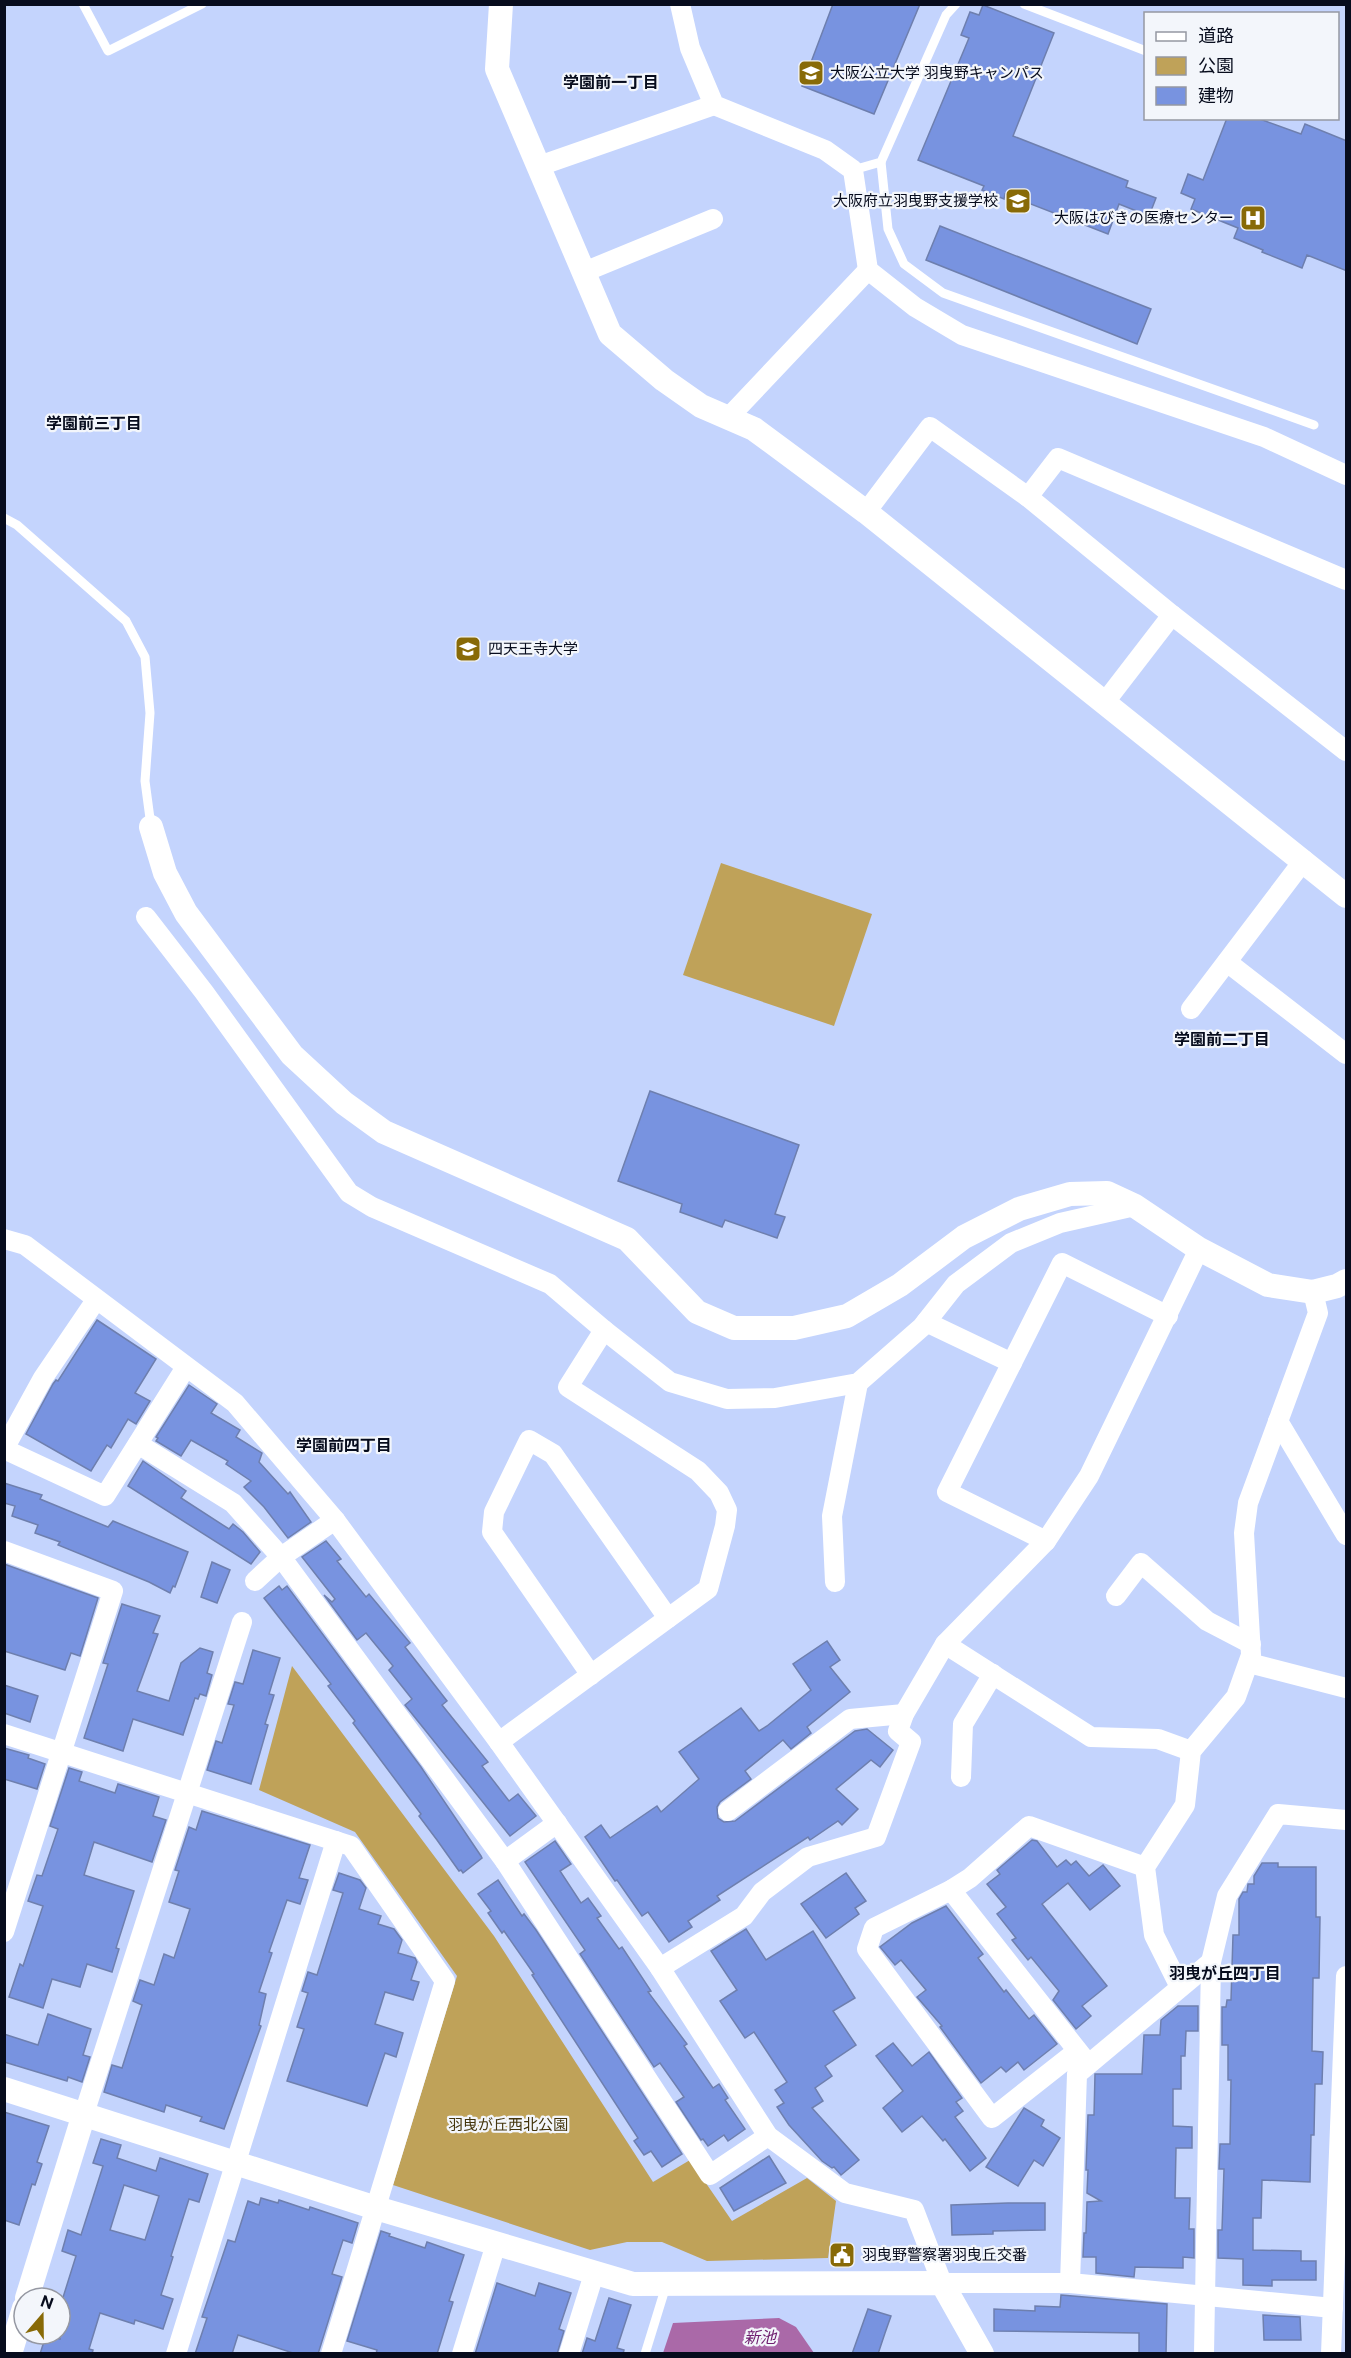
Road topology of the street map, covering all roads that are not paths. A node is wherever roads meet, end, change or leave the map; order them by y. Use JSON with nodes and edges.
{"nodes":[{"id":1,"x":82,"y":4,"type":"edge"},
{"id":2,"x":202,"y":4,"type":"edge"},
{"id":3,"x":501,"y":4,"type":"edge"},
{"id":4,"x":680,"y":4,"type":"edge"},
{"id":5,"x":956,"y":4,"type":"edge"},
{"id":6,"x":1024,"y":4,"type":"edge"},
{"id":7,"x":1144,"y":50,"type":"edge"},
{"id":8,"x":714,"y":105,"type":"junction"},
{"id":9,"x":881,"y":162,"type":"junction"},
{"id":10,"x":539,"y":166,"type":"junction"},
{"id":11,"x":853,"y":170,"type":"junction"},
{"id":12,"x":713,"y":219,"type":"dead end"},
{"id":13,"x":868,"y":270,"type":"junction"},
{"id":14,"x":584,"y":272,"type":"junction"},
{"id":15,"x":728,"y":418,"type":"junction"},
{"id":16,"x":1314,"y":425,"type":"dead end"},
{"id":17,"x":1347,"y":475,"type":"edge"},
{"id":18,"x":1028,"y":497,"type":"junction"},
{"id":19,"x":866,"y":512,"type":"junction"},
{"id":20,"x":4,"y":518,"type":"edge"},
{"id":21,"x":1347,"y":580,"type":"edge"},
{"id":22,"x":1172,"y":615,"type":"junction"},
{"id":23,"x":1105,"y":702,"type":"junction"},
{"id":24,"x":1347,"y":751,"type":"edge"},
{"id":25,"x":151,"y":827,"type":"joint"},
{"id":26,"x":1304,"y":860,"type":"junction"},
{"id":27,"x":1346,"y":895,"type":"edge"},
{"id":28,"x":146,"y":917,"type":"dead end"},
{"id":29,"x":1227,"y":962,"type":"junction"},
{"id":30,"x":1191,"y":1009,"type":"dead end"},
{"id":31,"x":1347,"y":1054,"type":"edge"},
{"id":32,"x":1135,"y":1206,"type":"junction"},
{"id":33,"x":4,"y":1239,"type":"edge"},
{"id":34,"x":1199,"y":1249,"type":"junction"},
{"id":35,"x":1347,"y":1281,"type":"edge"},
{"id":36,"x":1313,"y":1292,"type":"junction"},
{"id":37,"x":96,"y":1300,"type":"junction"},
{"id":38,"x":1167,"y":1316,"type":"junction"},
{"id":39,"x":926,"y":1323,"type":"junction"},
{"id":40,"x":604,"y":1330,"type":"junction"},
{"id":41,"x":1012,"y":1363,"type":"junction"},
{"id":42,"x":186,"y":1367,"type":"junction"},
{"id":43,"x":858,"y":1383,"type":"junction"},
{"id":44,"x":1278,"y":1421,"type":"junction"},
{"id":45,"x":138,"y":1444,"type":"junction"},
{"id":46,"x":4,"y":1449,"type":"edge"},
{"id":47,"x":335,"y":1520,"type":"junction"},
{"id":48,"x":1347,"y":1535,"type":"edge"},
{"id":49,"x":1046,"y":1541,"type":"junction"},
{"id":50,"x":4,"y":1551,"type":"edge"},
{"id":51,"x":281,"y":1557,"type":"junction"},
{"id":52,"x":255,"y":1581,"type":"dead end"},
{"id":53,"x":836,"y":1582,"type":"dead end"},
{"id":54,"x":1116,"y":1596,"type":"dead end"},
{"id":55,"x":668,"y":1618,"type":"junction"},
{"id":56,"x":242,"y":1622,"type":"dead end"},
{"id":57,"x":945,"y":1644,"type":"junction"},
{"id":58,"x":1250,"y":1654,"type":"junction"},
{"id":59,"x":993,"y":1674,"type":"junction"},
{"id":60,"x":591,"y":1675,"type":"junction"},
{"id":61,"x":1347,"y":1688,"type":"edge"},
{"id":62,"x":904,"y":1714,"type":"junction"},
{"id":63,"x":4,"y":1734,"type":"edge"},
{"id":64,"x":499,"y":1742,"type":"junction"},
{"id":65,"x":1191,"y":1751,"type":"junction"},
{"id":66,"x":61,"y":1752,"type":"junction"},
{"id":67,"x":961,"y":1776,"type":"dead end"},
{"id":68,"x":186,"y":1792,"type":"junction"},
{"id":69,"x":728,"y":1811,"type":"dead end"},
{"id":70,"x":1347,"y":1820,"type":"edge"},
{"id":71,"x":557,"y":1823,"type":"junction"},
{"id":72,"x":336,"y":1841,"type":"junction"},
{"id":73,"x":505,"y":1861,"type":"junction"},
{"id":74,"x":1144,"y":1867,"type":"junction"},
{"id":75,"x":951,"y":1890,"type":"junction"},
{"id":76,"x":4,"y":1932,"type":"edge"},
{"id":77,"x":1211,"y":1962,"type":"junction"},
{"id":78,"x":660,"y":1968,"type":"junction"},
{"id":79,"x":1347,"y":1976,"type":"edge"},
{"id":80,"x":1180,"y":1987,"type":"junction"},
{"id":81,"x":1346,"y":1998,"type":"edge"},
{"id":82,"x":1083,"y":2058,"type":"junction"},
{"id":83,"x":4,"y":2089,"type":"edge"},
{"id":84,"x":84,"y":2114,"type":"junction"},
{"id":85,"x":768,"y":2136,"type":"junction"},
{"id":86,"x":236,"y":2163,"type":"junction"},
{"id":87,"x":376,"y":2208,"type":"junction"},
{"id":88,"x":496,"y":2244,"type":"junction"},
{"id":89,"x":594,"y":2274,"type":"junction"},
{"id":90,"x":942,"y":2283,"type":"junction"},
{"id":91,"x":1070,"y":2283,"type":"junction"},
{"id":92,"x":667,"y":2284,"type":"junction"},
{"id":93,"x":31,"y":2286,"type":"edge"},
{"id":94,"x":1204,"y":2294,"type":"junction"},
{"id":95,"x":1334,"y":2308,"type":"junction"},
{"id":96,"x":176,"y":2354,"type":"edge"},
{"id":97,"x":331,"y":2354,"type":"edge"},
{"id":98,"x":462,"y":2354,"type":"edge"},
{"id":99,"x":569,"y":2354,"type":"edge"},
{"id":100,"x":645,"y":2354,"type":"edge"},
{"id":101,"x":982,"y":2354,"type":"edge"},
{"id":102,"x":1204,"y":2354,"type":"edge"},
{"id":103,"x":1332,"y":2354,"type":"edge"}],
"edges":[{"from":1,"to":2,"type":"lane"},
{"from":3,"to":10,"type":"street"},
{"from":4,"to":8,"type":"street"},
{"from":5,"to":9,"type":"lane"},
{"from":6,"to":7,"type":"lane"},
{"from":8,"to":10,"type":"street"},
{"from":8,"to":11,"type":"street"},
{"from":9,"to":11,"type":"lane"},
{"from":9,"to":16,"type":"lane"},
{"from":10,"to":14,"type":"street"},
{"from":11,"to":13,"type":"street"},
{"from":12,"to":14,"type":"street"},
{"from":13,"to":15,"type":"street"},
{"from":13,"to":17,"type":"street"},
{"from":14,"to":15,"type":"street"},
{"from":15,"to":19,"type":"street"},
{"from":18,"to":19,"type":"street"},
{"from":18,"to":21,"type":"street"},
{"from":18,"to":22,"type":"street"},
{"from":19,"to":23,"type":"street"},
{"from":20,"to":25,"type":"lane"},
{"from":22,"to":23,"type":"street"},
{"from":22,"to":24,"type":"street"},
{"from":23,"to":26,"type":"street"},
{"from":25,"to":32,"type":"street"},
{"from":26,"to":27,"type":"street"},
{"from":26,"to":29,"type":"street"},
{"from":28,"to":40,"type":"street"},
{"from":29,"to":30,"type":"street"},
{"from":29,"to":31,"type":"street"},
{"from":32,"to":34,"type":"street"},
{"from":32,"to":39,"type":"street"},
{"from":33,"to":37,"type":"street"},
{"from":34,"to":36,"type":"street"},
{"from":34,"to":38,"type":"street"},
{"from":35,"to":36,"type":"street"},
{"from":36,"to":44,"type":"street"},
{"from":37,"to":42,"type":"street"},
{"from":37,"to":46,"type":"street"},
{"from":38,"to":41,"type":"street"},
{"from":38,"to":49,"type":"street"},
{"from":39,"to":41,"type":"street"},
{"from":39,"to":43,"type":"street"},
{"from":40,"to":43,"type":"street"},
{"from":40,"to":55,"type":"street"},
{"from":41,"to":49,"type":"street"},
{"from":42,"to":45,"type":"street"},
{"from":42,"to":47,"type":"street"},
{"from":43,"to":53,"type":"street"},
{"from":44,"to":48,"type":"street"},
{"from":44,"to":58,"type":"street"},
{"from":45,"to":46,"type":"street"},
{"from":45,"to":51,"type":"street"},
{"from":47,"to":51,"type":"street"},
{"from":47,"to":64,"type":"street"},
{"from":49,"to":57,"type":"street"},
{"from":50,"to":66,"type":"street"},
{"from":51,"to":52,"type":"street"},
{"from":51,"to":73,"type":"street"},
{"from":54,"to":58,"type":"street"},
{"from":55,"to":60,"type":"street"},
{"from":55,"to":60,"type":"street"},
{"from":56,"to":68,"type":"street"},
{"from":57,"to":59,"type":"street"},
{"from":57,"to":62,"type":"street"},
{"from":58,"to":61,"type":"street"},
{"from":58,"to":65,"type":"street"},
{"from":59,"to":65,"type":"street"},
{"from":59,"to":67,"type":"street"},
{"from":60,"to":64,"type":"street"},
{"from":62,"to":69,"type":"street"},
{"from":62,"to":78,"type":"street"},
{"from":63,"to":66,"type":"street"},
{"from":64,"to":71,"type":"street"},
{"from":65,"to":74,"type":"street"},
{"from":66,"to":68,"type":"street"},
{"from":66,"to":76,"type":"street"},
{"from":68,"to":72,"type":"street"},
{"from":68,"to":84,"type":"street"},
{"from":70,"to":77,"type":"street"},
{"from":71,"to":73,"type":"street"},
{"from":71,"to":78,"type":"street"},
{"from":72,"to":86,"type":"street"},
{"from":72,"to":87,"type":"street"},
{"from":73,"to":85,"type":"street"},
{"from":74,"to":75,"type":"street"},
{"from":74,"to":80,"type":"street"},
{"from":75,"to":82,"type":"street"},
{"from":75,"to":82,"type":"street"},
{"from":77,"to":80,"type":"street"},
{"from":77,"to":94,"type":"street"},
{"from":78,"to":85,"type":"street"},
{"from":79,"to":81,"type":"street"},
{"from":80,"to":82,"type":"street"},
{"from":81,"to":95,"type":"street"},
{"from":82,"to":91,"type":"street"},
{"from":83,"to":84,"type":"street"},
{"from":84,"to":86,"type":"street"},
{"from":84,"to":93,"type":"street"},
{"from":85,"to":90,"type":"street"},
{"from":86,"to":87,"type":"street"},
{"from":86,"to":96,"type":"street"},
{"from":87,"to":88,"type":"street"},
{"from":87,"to":97,"type":"street"},
{"from":88,"to":89,"type":"street"},
{"from":88,"to":98,"type":"street"},
{"from":89,"to":92,"type":"street"},
{"from":89,"to":99,"type":"street"},
{"from":90,"to":91,"type":"street"},
{"from":90,"to":92,"type":"street"},
{"from":90,"to":101,"type":"street"},
{"from":91,"to":94,"type":"street"},
{"from":92,"to":100,"type":"lane"},
{"from":94,"to":95,"type":"street"},
{"from":94,"to":102,"type":"street"},
{"from":95,"to":103,"type":"street"}]}
